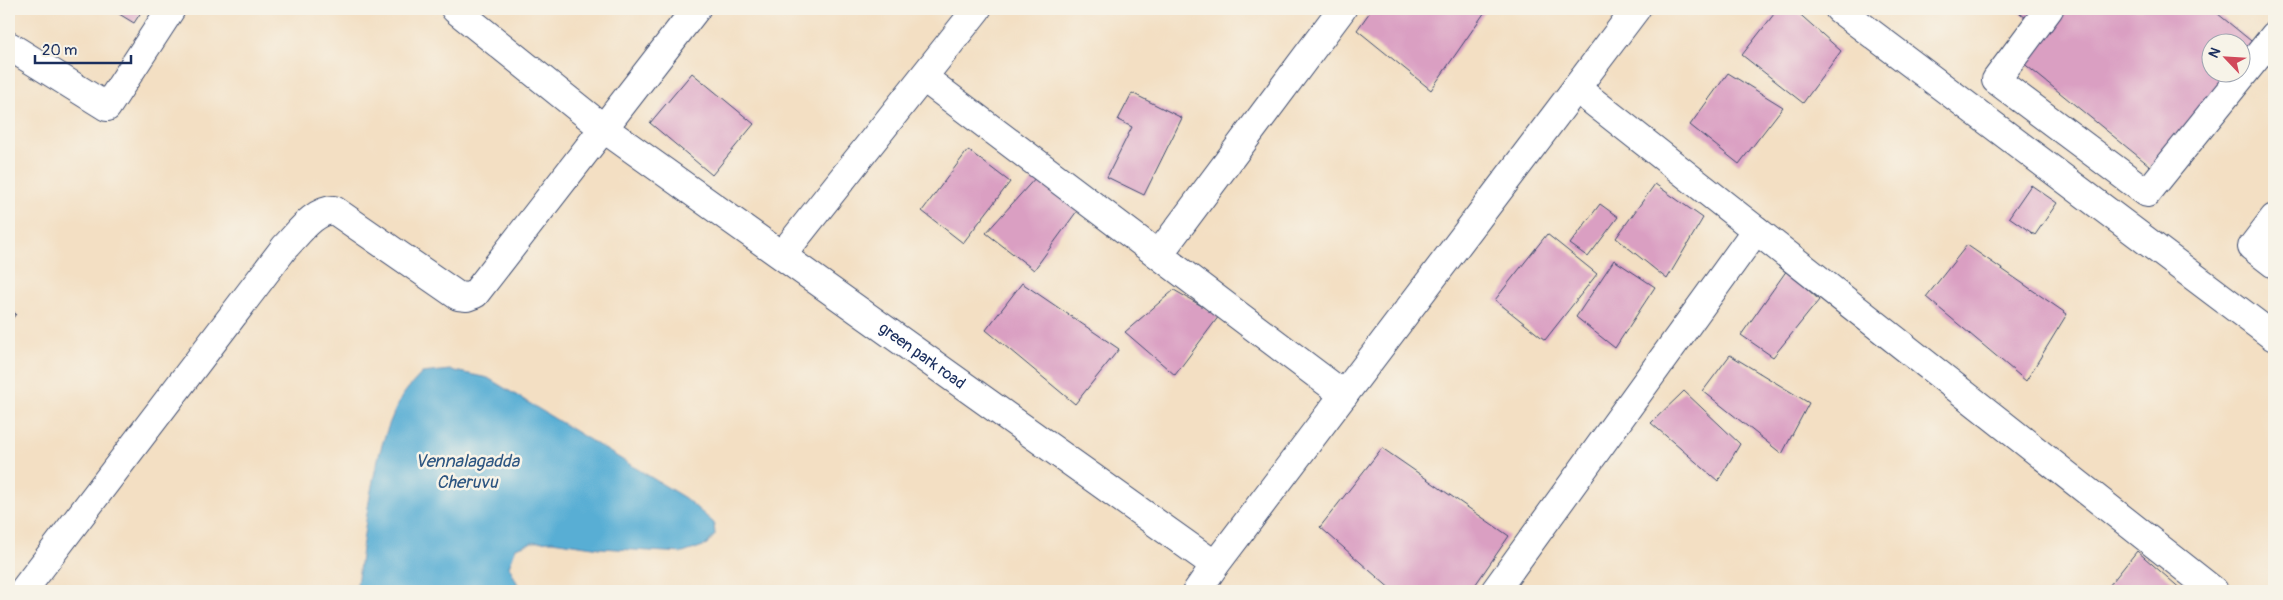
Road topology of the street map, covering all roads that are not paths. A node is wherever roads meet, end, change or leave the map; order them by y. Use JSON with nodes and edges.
{"nodes":[{"id":1,"x":171,"y":9,"type":"edge"},
{"id":2,"x":455,"y":9,"type":"edge"},
{"id":3,"x":696,"y":9,"type":"edge"},
{"id":4,"x":977,"y":9,"type":"edge"},
{"id":5,"x":1342,"y":9,"type":"edge"},
{"id":6,"x":1636,"y":9,"type":"edge"},
{"id":7,"x":1839,"y":9,"type":"edge"},
{"id":8,"x":2049,"y":9,"type":"edge"},
{"id":9,"x":2274,"y":36,"type":"edge"},
{"id":10,"x":9,"y":46,"type":"edge"},
{"id":11,"x":924,"y":78,"type":"junction"},
{"id":12,"x":1576,"y":88,"type":"junction"},
{"id":13,"x":603,"y":128,"type":"junction"},
{"id":14,"x":2274,"y":218,"type":"edge"},
{"id":15,"x":1756,"y":230,"type":"junction"},
{"id":16,"x":1159,"y":254,"type":"junction"},
{"id":17,"x":782,"y":255,"type":"junction"},
{"id":18,"x":2274,"y":264,"type":"edge"},
{"id":19,"x":2274,"y":337,"type":"edge"},
{"id":20,"x":1344,"y":395,"type":"junction"},
{"id":21,"x":1215,"y":564,"type":"junction"},
{"id":22,"x":23,"y":591,"type":"edge"},
{"id":23,"x":1197,"y":591,"type":"edge"},
{"id":24,"x":1495,"y":591,"type":"edge"},
{"id":25,"x":2214,"y":591,"type":"edge"}],
"edges":[{"from":1,"to":10,"type":"street"},
{"from":2,"to":13,"type":"street","name":"green park road"},
{"from":3,"to":13,"type":"street"},
{"from":4,"to":11,"type":"street"},
{"from":5,"to":16,"type":"street"},
{"from":6,"to":12,"type":"street"},
{"from":7,"to":19,"type":"street"},
{"from":8,"to":9,"type":"street"},
{"from":11,"to":16,"type":"street"},
{"from":11,"to":17,"type":"street"},
{"from":12,"to":15,"type":"street"},
{"from":12,"to":20,"type":"street"},
{"from":13,"to":17,"type":"street","name":"green park road"},
{"from":13,"to":22,"type":"street"},
{"from":14,"to":18,"type":"street"},
{"from":15,"to":24,"type":"street"},
{"from":15,"to":25,"type":"street"},
{"from":16,"to":20,"type":"street"},
{"from":17,"to":21,"type":"street","name":"green park road"},
{"from":20,"to":21,"type":"street"},
{"from":21,"to":23,"type":"street"}]}
